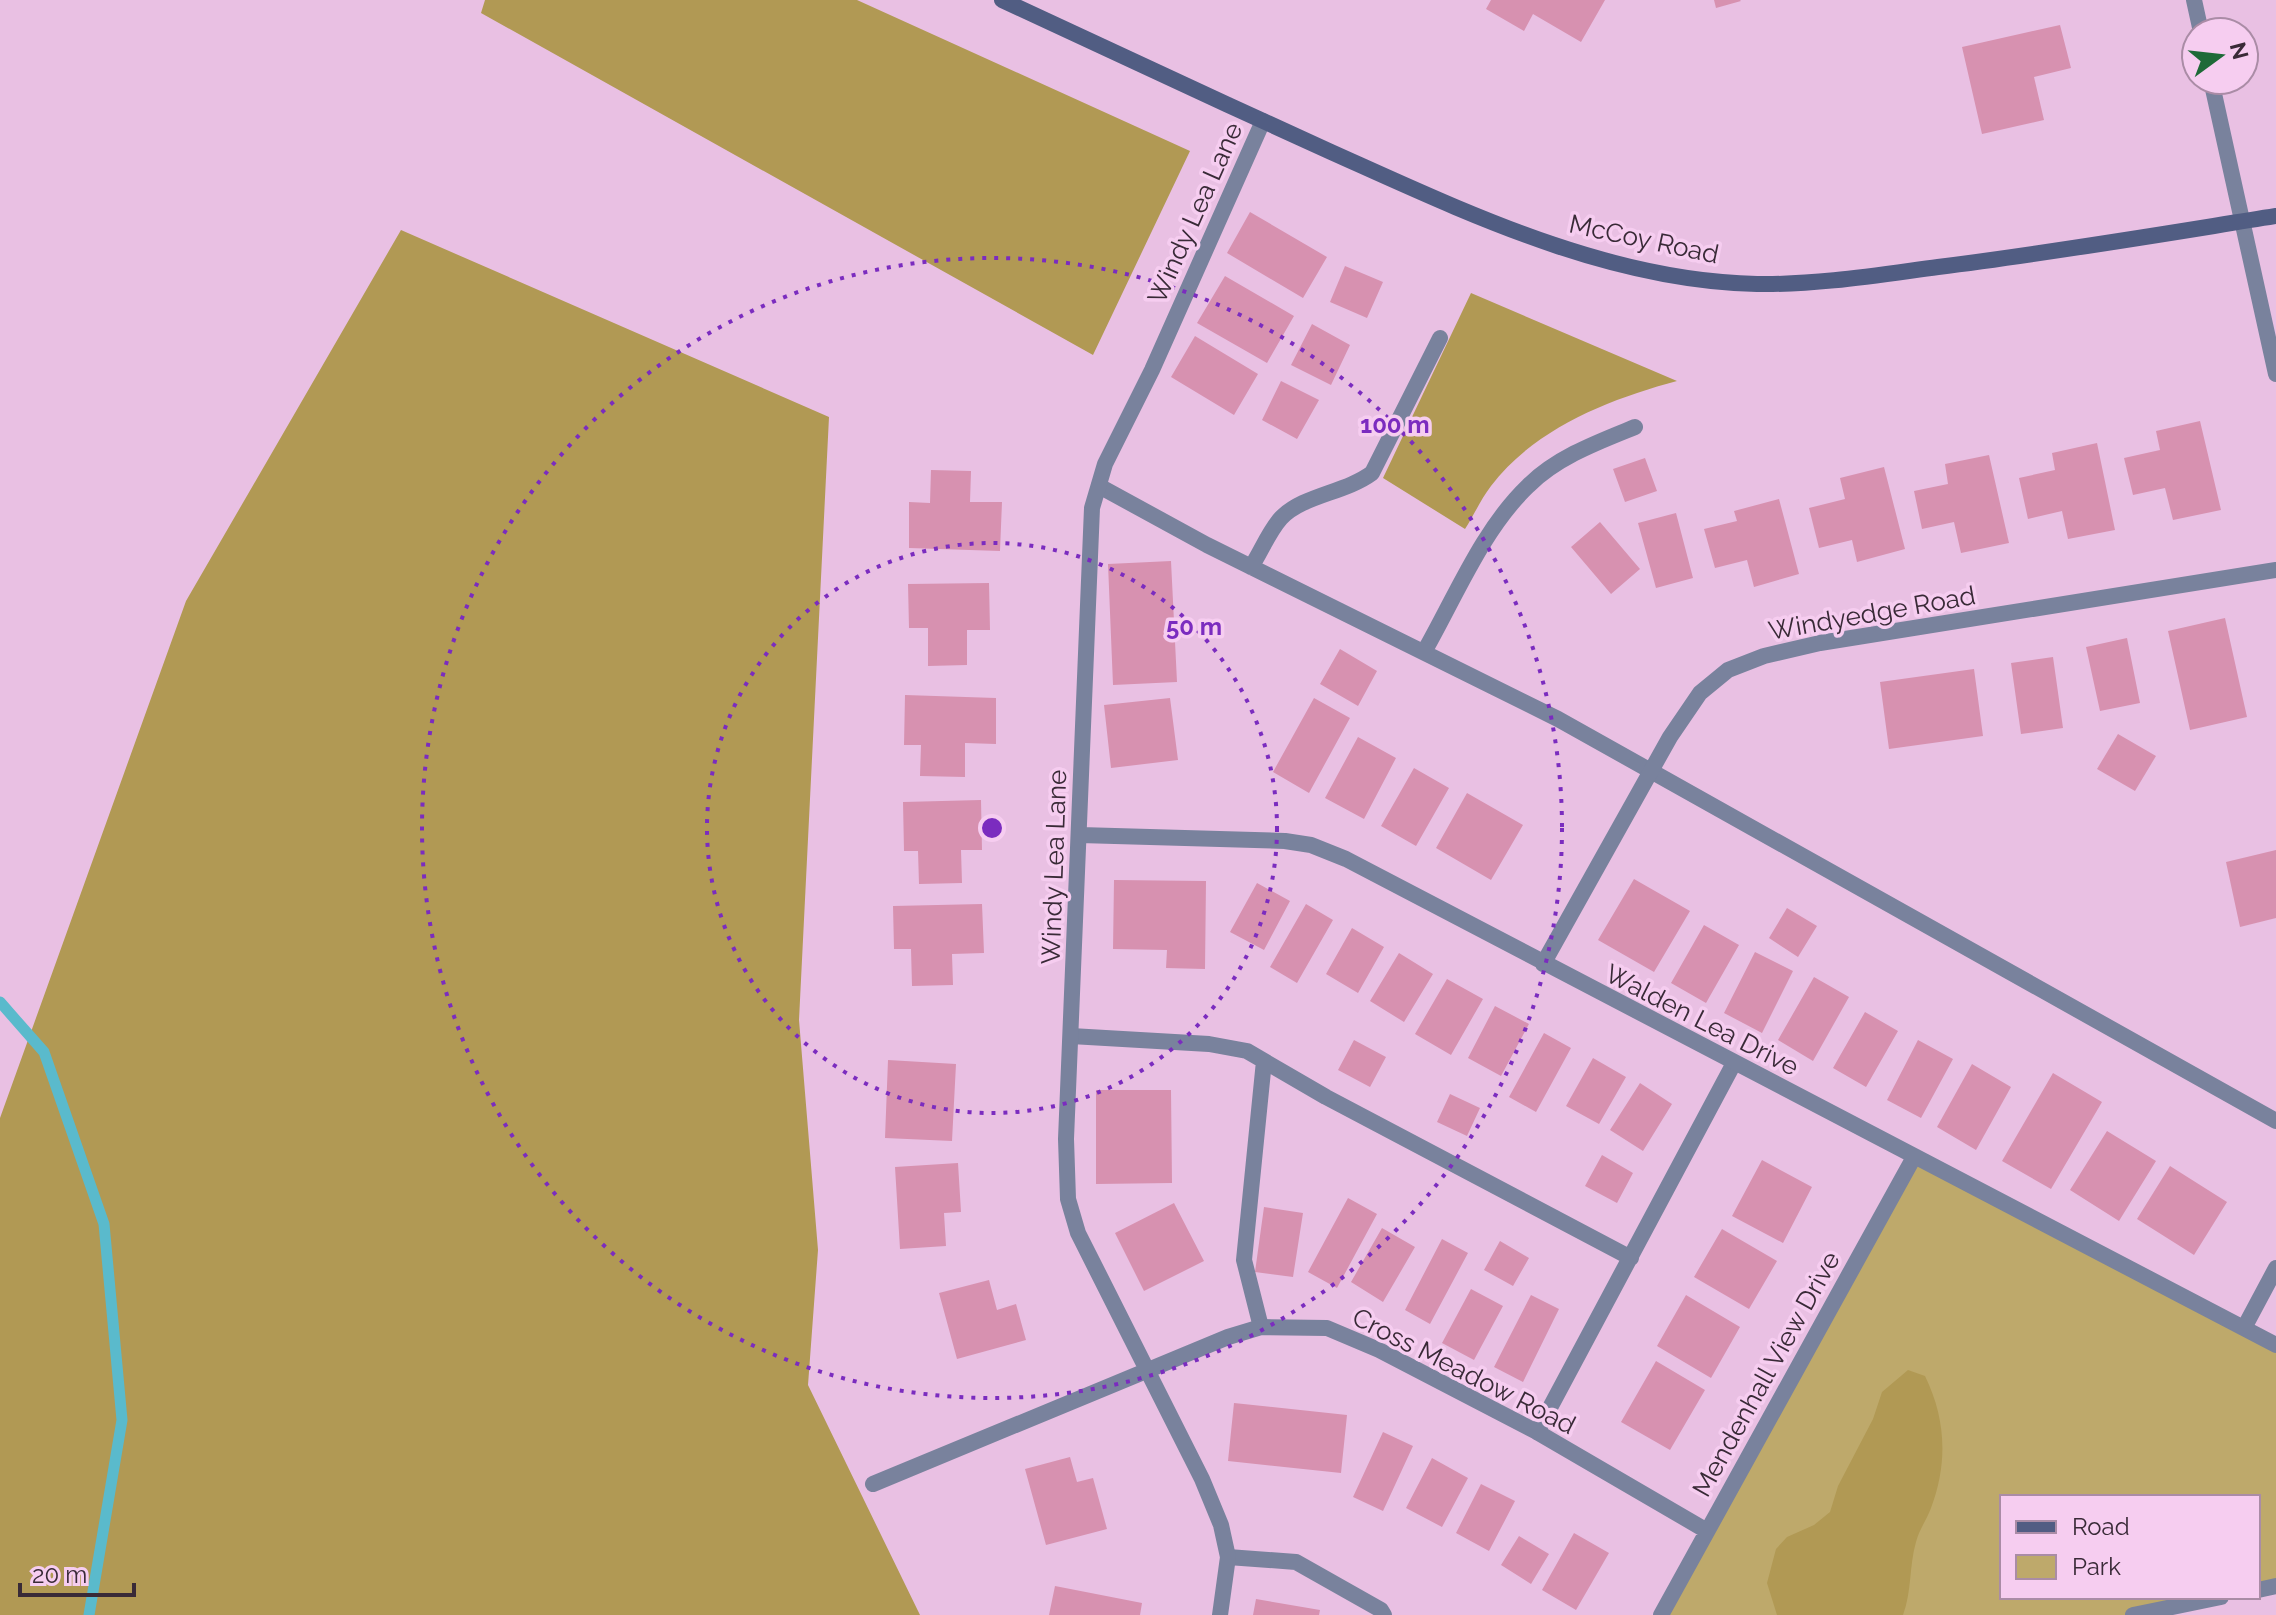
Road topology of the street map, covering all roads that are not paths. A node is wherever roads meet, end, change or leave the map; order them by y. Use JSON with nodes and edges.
{"nodes":[{"id":1,"x":1002,"y":0,"type":"edge"},
{"id":2,"x":2214,"y":96,"type":"edge"},
{"id":3,"x":1263,"y":121,"type":"junction"},
{"id":4,"x":2276,"y":216,"type":"edge"},
{"id":5,"x":2242,"y":222,"type":"junction"},
{"id":6,"x":1440,"y":338,"type":"dead end"},
{"id":7,"x":2276,"y":374,"type":"edge"},
{"id":8,"x":1635,"y":427,"type":"dead end"},
{"id":9,"x":1099,"y":486,"type":"junction"},
{"id":10,"x":1251,"y":567,"type":"junction"},
{"id":11,"x":2276,"y":570,"type":"edge"},
{"id":12,"x":1424,"y":652,"type":"junction"},
{"id":13,"x":1652,"y":770,"type":"junction"},
{"id":14,"x":1080,"y":835,"type":"junction"},
{"id":15,"x":1543,"y":964,"type":"junction"},
{"id":16,"x":1071,"y":1036,"type":"junction"},
{"id":17,"x":1264,"y":1061,"type":"junction"},
{"id":18,"x":1734,"y":1063,"type":"junction"},
{"id":19,"x":2276,"y":1121,"type":"edge"},
{"id":20,"x":1914,"y":1157,"type":"junction"},
{"id":21,"x":1631,"y":1258,"type":"junction"},
{"id":22,"x":2276,"y":1268,"type":"edge"},
{"id":23,"x":1261,"y":1327,"type":"junction"},
{"id":24,"x":2244,"y":1328,"type":"junction"},
{"id":25,"x":2276,"y":1345,"type":"edge"},
{"id":26,"x":1145,"y":1370,"type":"junction"},
{"id":27,"x":1537,"y":1432,"type":"junction"},
{"id":28,"x":873,"y":1484,"type":"dead end"},
{"id":29,"x":1707,"y":1531,"type":"junction"},
{"id":30,"x":1228,"y":1557,"type":"junction"},
{"id":31,"x":2211,"y":1599,"type":"edge"},
{"id":32,"x":1220,"y":1615,"type":"edge"},
{"id":33,"x":1384,"y":1615,"type":"edge"},
{"id":34,"x":1661,"y":1615,"type":"edge"},
{"id":35,"x":2133,"y":1615,"type":"edge"}],
"edges":[{"from":1,"to":3,"type":"main road","name":"McCoy Road"},
{"from":2,"to":5,"type":"street"},
{"from":3,"to":5,"type":"main road","name":"McCoy Road"},
{"from":3,"to":9,"type":"street","name":"Windy Lea Lane"},
{"from":4,"to":5,"type":"main road","name":"McCoy Road"},
{"from":5,"to":7,"type":"street"},
{"from":6,"to":10,"type":"street"},
{"from":8,"to":12,"type":"street"},
{"from":9,"to":10,"type":"street"},
{"from":9,"to":14,"type":"street","name":"Windy Lea Lane"},
{"from":10,"to":12,"type":"street"},
{"from":11,"to":13,"type":"street","name":"Windyedge Road"},
{"from":12,"to":13,"type":"street"},
{"from":13,"to":15,"type":"street","name":"Windyedge Road"},
{"from":13,"to":19,"type":"street"},
{"from":14,"to":15,"type":"street","name":"Walden Lea Drive"},
{"from":14,"to":16,"type":"street","name":"Windy Lea Lane"},
{"from":15,"to":18,"type":"street","name":"Walden Lea Drive"},
{"from":16,"to":17,"type":"street"},
{"from":16,"to":26,"type":"street","name":"Windy Lea Lane"},
{"from":17,"to":21,"type":"street"},
{"from":17,"to":23,"type":"street"},
{"from":18,"to":20,"type":"street","name":"Walden Lea Drive"},
{"from":18,"to":21,"type":"street"},
{"from":20,"to":24,"type":"street","name":"Walden Lea Drive"},
{"from":20,"to":29,"type":"street","name":"Mendenhall View Drive"},
{"from":21,"to":27,"type":"street"},
{"from":22,"to":24,"type":"street"},
{"from":23,"to":26,"type":"street","name":"Cross Meadow Road"},
{"from":23,"to":27,"type":"street","name":"Cross Meadow Road"},
{"from":24,"to":25,"type":"street","name":"Walden Lea Drive"},
{"from":26,"to":28,"type":"street","name":"Cross Meadow Road"},
{"from":26,"to":30,"type":"street","name":"Windy Lea Lane"},
{"from":27,"to":29,"type":"street","name":"Cross Meadow Road"},
{"from":29,"to":34,"type":"street","name":"Mendenhall View Drive"},
{"from":30,"to":32,"type":"street","name":"Windy Lea Lane"},
{"from":30,"to":33,"type":"street"},
{"from":31,"to":35,"type":"street"}]}
